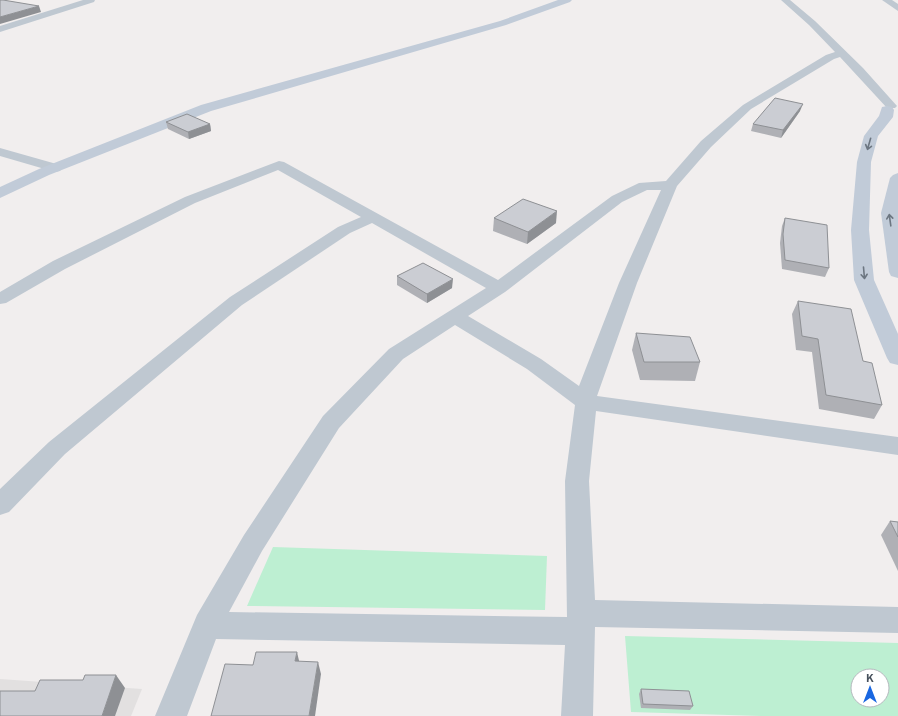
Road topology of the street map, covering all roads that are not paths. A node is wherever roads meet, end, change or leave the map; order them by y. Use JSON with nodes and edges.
{"nodes":[{"id":1,"x":91,"y":0,"type":"edge"},
{"id":2,"x":567,"y":0,"type":"edge"},
{"id":3,"x":785,"y":0,"type":"edge"},
{"id":4,"x":0,"y":29,"type":"edge"},
{"id":5,"x":842,"y":53,"type":"junction"},
{"id":6,"x":895,"y":108,"type":"edge"},
{"id":7,"x":0,"y":152,"type":"edge"},
{"id":8,"x":55,"y":168,"type":"junction"},
{"id":9,"x":898,"y":178,"type":"edge"},
{"id":10,"x":670,"y":185,"type":"junction"},
{"id":11,"x":0,"y":193,"type":"edge"},
{"id":12,"x":373,"y":217,"type":"junction"},
{"id":13,"x":898,"y":272,"type":"edge"},
{"id":14,"x":499,"y":288,"type":"junction"},
{"id":15,"x":0,"y":299,"type":"edge"},
{"id":16,"x":455,"y":317,"type":"junction"},
{"id":17,"x":898,"y":358,"type":"edge"},
{"id":18,"x":586,"y":402,"type":"junction"},
{"id":19,"x":898,"y":446,"type":"edge"},
{"id":20,"x":0,"y":505,"type":"edge"},
{"id":21,"x":898,"y":620,"type":"edge"},
{"id":22,"x":580,"y":622,"type":"junction"},
{"id":23,"x":207,"y":625,"type":"junction"},
{"id":24,"x":171,"y":716,"type":"edge"},
{"id":25,"x":577,"y":716,"type":"edge"}],
"edges":[{"from":1,"to":4,"type":"street"},
{"from":2,"to":8,"type":"street"},
{"from":3,"to":5,"type":"street"},
{"from":5,"to":6,"type":"street"},
{"from":5,"to":10,"type":"street"},
{"from":6,"to":17,"type":"street","one_way":true},
{"from":7,"to":8,"type":"street"},
{"from":8,"to":11,"type":"street"},
{"from":13,"to":9,"type":"street","one_way":true},
{"from":10,"to":14,"type":"street"},
{"from":10,"to":18,"type":"street"},
{"from":12,"to":14,"type":"street"},
{"from":12,"to":15,"type":"street"},
{"from":12,"to":20,"type":"street"},
{"from":14,"to":16,"type":"street"},
{"from":16,"to":18,"type":"street"},
{"from":16,"to":23,"type":"street"},
{"from":18,"to":19,"type":"street"},
{"from":18,"to":22,"type":"street"},
{"from":21,"to":22,"type":"street"},
{"from":22,"to":23,"type":"street"},
{"from":22,"to":25,"type":"street"},
{"from":23,"to":24,"type":"street"}]}
